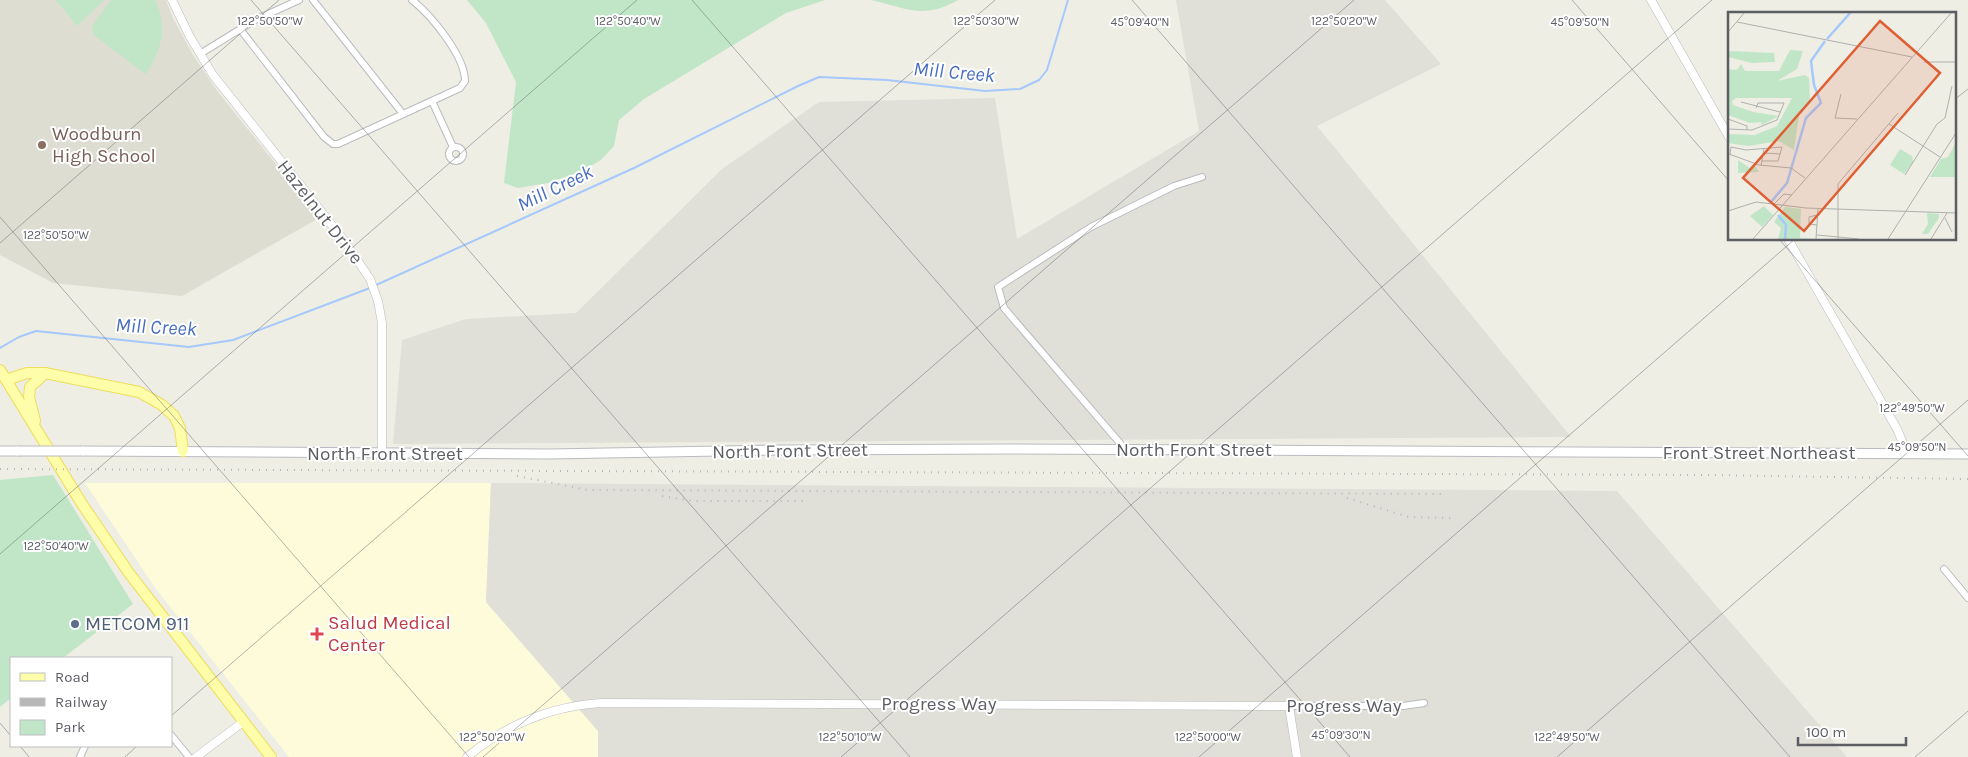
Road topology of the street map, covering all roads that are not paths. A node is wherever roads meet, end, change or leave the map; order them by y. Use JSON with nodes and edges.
{"nodes":[{"id":1,"x":172,"y":0,"type":"edge"},
{"id":2,"x":299,"y":0,"type":"edge"},
{"id":3,"x":313,"y":0,"type":"edge"},
{"id":4,"x":412,"y":0,"type":"edge"},
{"id":5,"x":1651,"y":0,"type":"edge"},
{"id":6,"x":240,"y":29,"type":"junction"},
{"id":7,"x":200,"y":54,"type":"junction"},
{"id":8,"x":432,"y":101,"type":"junction"},
{"id":9,"x":403,"y":114,"type":"junction"},
{"id":10,"x":1728,"y":135,"type":"edge"},
{"id":11,"x":453,"y":147,"type":"dead end"},
{"id":12,"x":1202,"y":177,"type":"dead end"},
{"id":13,"x":1789,"y":240,"type":"edge"},
{"id":14,"x":0,"y":370,"type":"edge"},
{"id":15,"x":45,"y":372,"type":"junction"},
{"id":16,"x":6,"y":380,"type":"junction"},
{"id":17,"x":38,"y":432,"type":"junction"},
{"id":18,"x":1125,"y":449,"type":"junction"},
{"id":19,"x":0,"y":451,"type":"edge"},
{"id":20,"x":183,"y":451,"type":"junction"},
{"id":21,"x":1579,"y":452,"type":"joint"},
{"id":22,"x":382,"y":454,"type":"junction"},
{"id":23,"x":1905,"y":454,"type":"junction"},
{"id":24,"x":1968,"y":454,"type":"edge"},
{"id":25,"x":1944,"y":569,"type":"dead end"},
{"id":26,"x":1968,"y":598,"type":"edge"},
{"id":27,"x":1424,"y":703,"type":"dead end"},
{"id":28,"x":1289,"y":706,"type":"junction"},
{"id":29,"x":243,"y":722,"type":"junction"},
{"id":30,"x":172,"y":736,"type":"edge"},
{"id":31,"x":189,"y":757,"type":"edge"},
{"id":32,"x":196,"y":757,"type":"edge"},
{"id":33,"x":271,"y":757,"type":"edge"},
{"id":34,"x":467,"y":757,"type":"edge"},
{"id":35,"x":1297,"y":757,"type":"edge"}],
"edges":[{"from":1,"to":7,"type":"street","name":"Hazelnut Drive"},
{"from":2,"to":6,"type":"street"},
{"from":3,"to":9,"type":"street"},
{"from":4,"to":8,"type":"street"},
{"from":5,"to":10,"type":"street"},
{"from":6,"to":7,"type":"street"},
{"from":6,"to":9,"type":"street"},
{"from":7,"to":22,"type":"street","name":"Hazelnut Drive"},
{"from":8,"to":9,"type":"street"},
{"from":8,"to":11,"type":"street"},
{"from":12,"to":18,"type":"street"},
{"from":13,"to":23,"type":"street"},
{"from":14,"to":16,"type":"main road"},
{"from":15,"to":16,"type":"main road"},
{"from":15,"to":17,"type":"main road"},
{"from":15,"to":20,"type":"main road"},
{"from":16,"to":17,"type":"main road"},
{"from":17,"to":29,"type":"main road"},
{"from":18,"to":21,"type":"main road","name":"North Front Street"},
{"from":18,"to":22,"type":"main road","name":"North Front Street"},
{"from":19,"to":20,"type":"main road","name":"North Front Street","bridge":true},
{"from":20,"to":22,"type":"main road","name":"North Front Street"},
{"from":21,"to":23,"type":"main road","name":"Front Street Northeast"},
{"from":23,"to":24,"type":"main road","name":"Front Street Northeast"},
{"from":25,"to":26,"type":"street"},
{"from":27,"to":28,"type":"street","name":"Progress Way"},
{"from":28,"to":34,"type":"street","name":"Progress Way"},
{"from":28,"to":35,"type":"street"},
{"from":29,"to":32,"type":"street"},
{"from":29,"to":33,"type":"main road"},
{"from":30,"to":31,"type":"street"}]}
